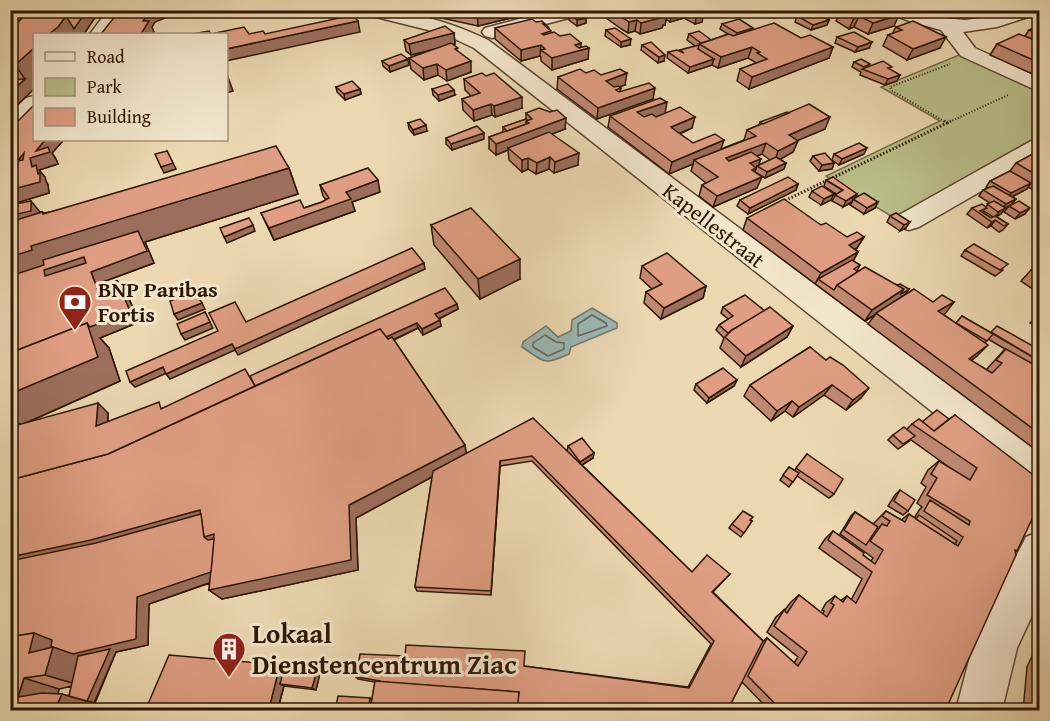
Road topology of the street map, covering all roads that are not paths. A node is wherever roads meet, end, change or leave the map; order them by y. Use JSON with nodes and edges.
{"nodes":[{"id":1,"x":118,"y":10,"type":"edge"},
{"id":2,"x":371,"y":10,"type":"edge"},
{"id":3,"x":577,"y":10,"type":"edge"},
{"id":4,"x":899,"y":10,"type":"edge"},
{"id":5,"x":1030,"y":10,"type":"edge"},
{"id":6,"x":948,"y":25,"type":"junction"},
{"id":7,"x":101,"y":33,"type":"edge"},
{"id":8,"x":470,"y":37,"type":"junction"},
{"id":9,"x":1040,"y":86,"type":"edge"},
{"id":10,"x":33,"y":104,"type":"edge"},
{"id":11,"x":10,"y":127,"type":"edge"},
{"id":12,"x":1040,"y":146,"type":"edge"},
{"id":13,"x":909,"y":221,"type":"edge"},
{"id":14,"x":1040,"y":475,"type":"edge"},
{"id":15,"x":1040,"y":552,"type":"edge"},
{"id":16,"x":979,"y":711,"type":"edge"}],
"edges":[{"from":1,"to":7,"type":"street"},
{"from":2,"to":8,"type":"street","name":"Kapellestraat"},
{"from":3,"to":8,"type":"street"},
{"from":4,"to":6,"type":"street"},
{"from":5,"to":6,"type":"street"},
{"from":6,"to":9,"type":"street"},
{"from":8,"to":14,"type":"street","name":"Kapellestraat"},
{"from":10,"to":11,"type":"street"},
{"from":12,"to":13,"type":"street"},
{"from":15,"to":16,"type":"street"}]}
